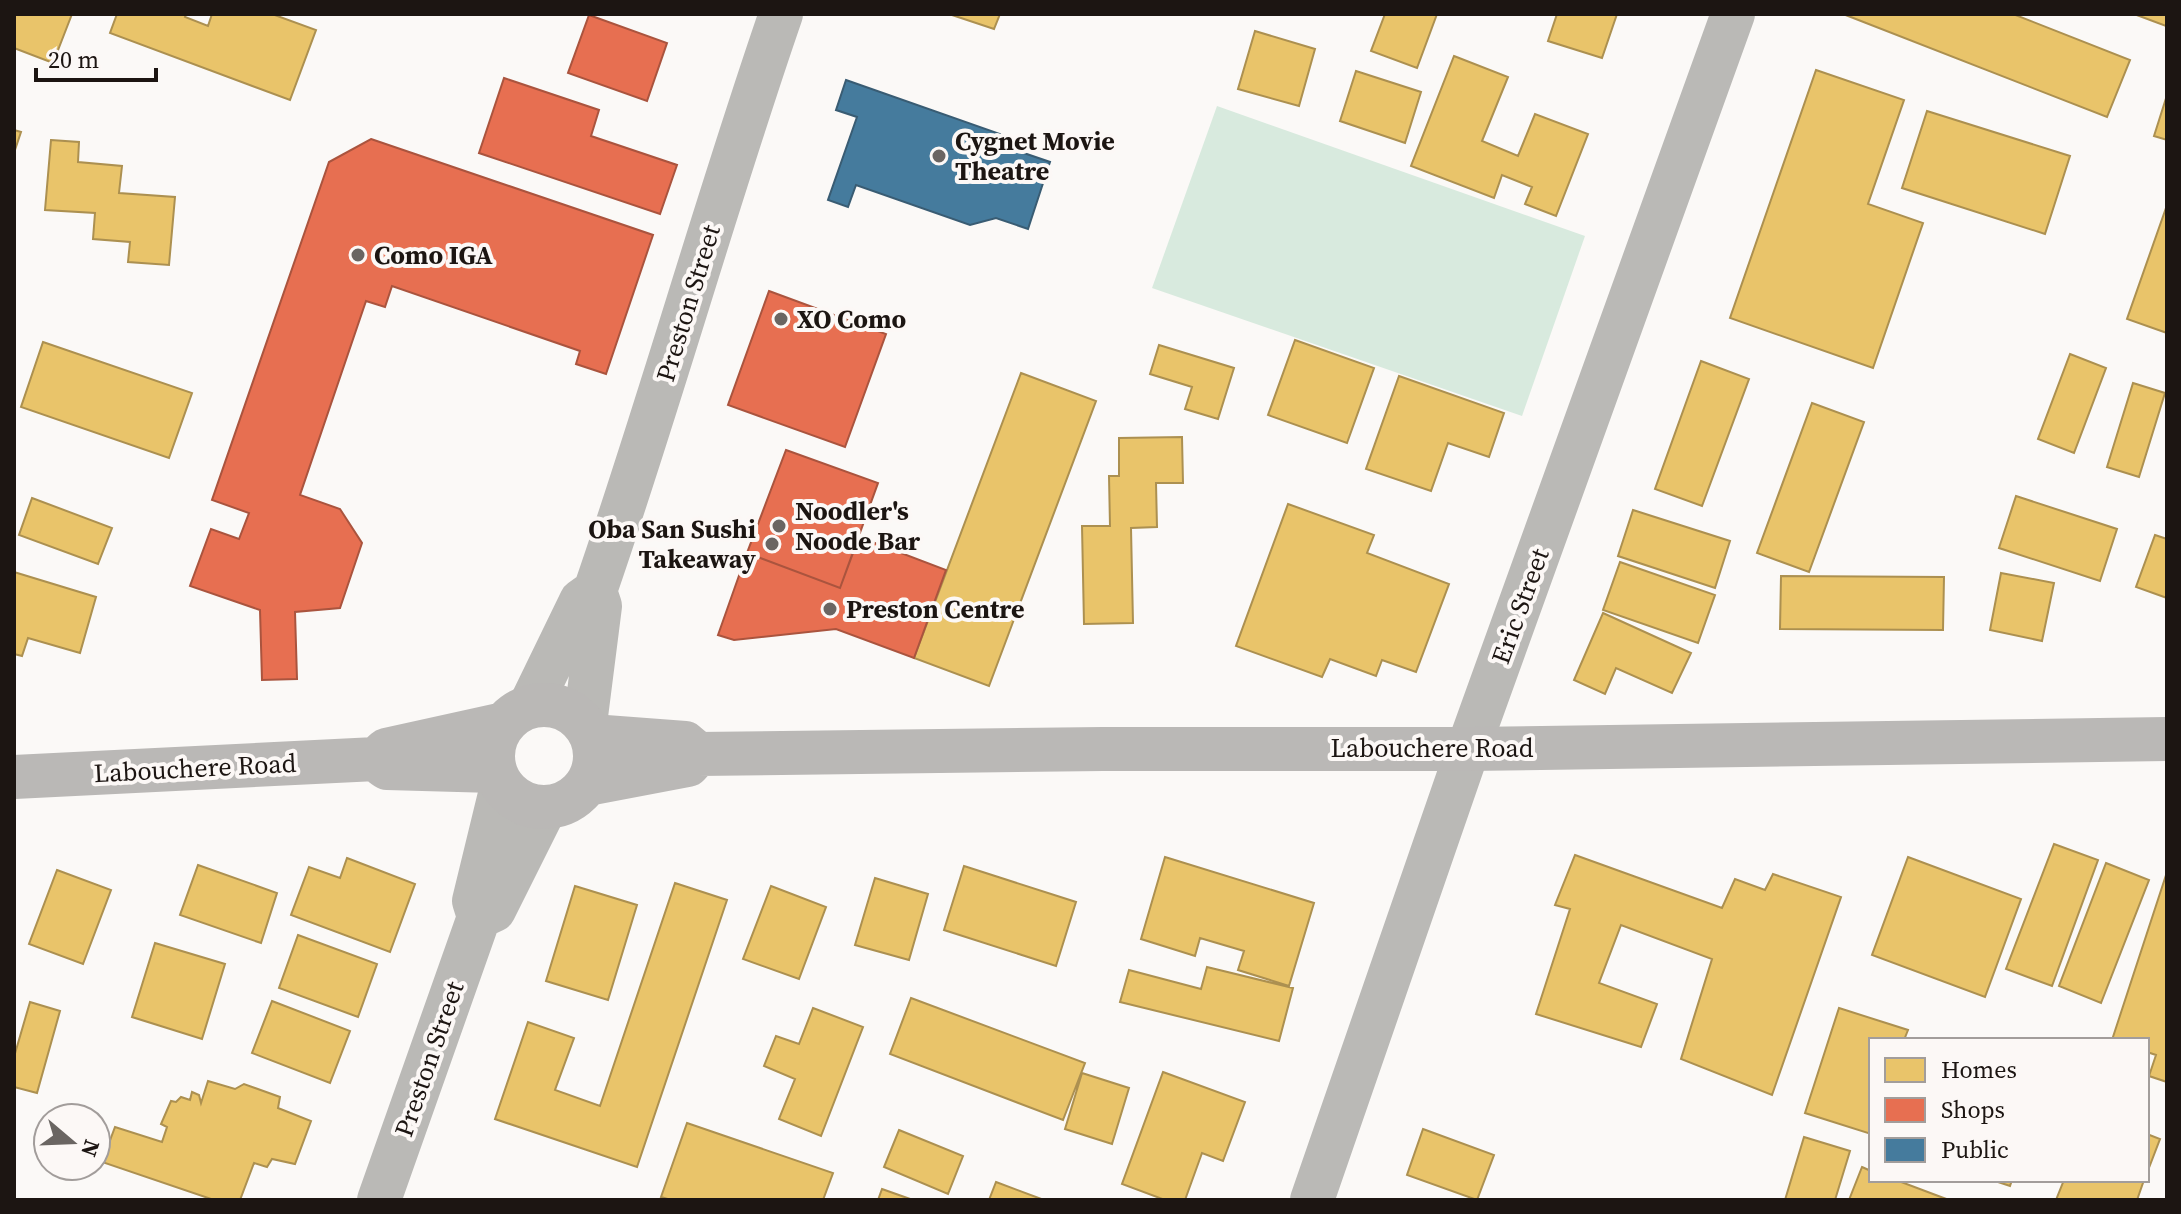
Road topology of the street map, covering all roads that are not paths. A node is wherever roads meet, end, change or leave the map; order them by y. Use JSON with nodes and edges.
{"nodes":[{"id":1,"x":781,"y":14,"type":"edge"},
{"id":2,"x":1733,"y":14,"type":"edge"},
{"id":3,"x":595,"y":591,"type":"junction"},
{"id":4,"x":517,"y":715,"type":"junction"},
{"id":5,"x":588,"y":730,"type":"junction"},
{"id":6,"x":2167,"y":739,"type":"edge"},
{"id":7,"x":1468,"y":749,"type":"junction"},
{"id":8,"x":698,"y":754,"type":"junction"},
{"id":9,"x":376,"y":759,"type":"junction"},
{"id":10,"x":14,"y":777,"type":"edge"},
{"id":11,"x":498,"y":778,"type":"junction"},
{"id":12,"x":588,"y":784,"type":"junction"},
{"id":13,"x":545,"y":808,"type":"junction"},
{"id":14,"x":479,"y":917,"type":"junction"},
{"id":15,"x":379,"y":1200,"type":"edge"},
{"id":16,"x":1312,"y":1200,"type":"edge"}],
"edges":[{"from":1,"to":3,"type":"street","name":"Preston Street"},
{"from":2,"to":7,"type":"street","name":"Eric Street"},
{"from":3,"to":4,"type":"street","name":"Preston Street"},
{"from":3,"to":5,"type":"street","name":"Preston Street"},
{"from":4,"to":5,"type":"main road"},
{"from":4,"to":9,"type":"main road","name":"Labouchere Road"},
{"from":4,"to":11,"type":"main road"},
{"from":5,"to":8,"type":"main road","name":"Labouchere Road"},
{"from":5,"to":12,"type":"main road"},
{"from":6,"to":7,"type":"main road","name":"Labouchere Road"},
{"from":7,"to":8,"type":"main road","name":"Labouchere Road"},
{"from":7,"to":16,"type":"street","name":"Eric Street"},
{"from":8,"to":12,"type":"main road","name":"Labouchere Road"},
{"from":9,"to":10,"type":"main road","name":"Labouchere Road"},
{"from":9,"to":11,"type":"main road","name":"Labouchere Road"},
{"from":11,"to":13,"type":"main road"},
{"from":11,"to":14,"type":"street","name":"Preston Street"},
{"from":12,"to":13,"type":"main road"},
{"from":13,"to":14,"type":"street","name":"Preston Street"},
{"from":14,"to":15,"type":"street","name":"Preston Street"}]}
